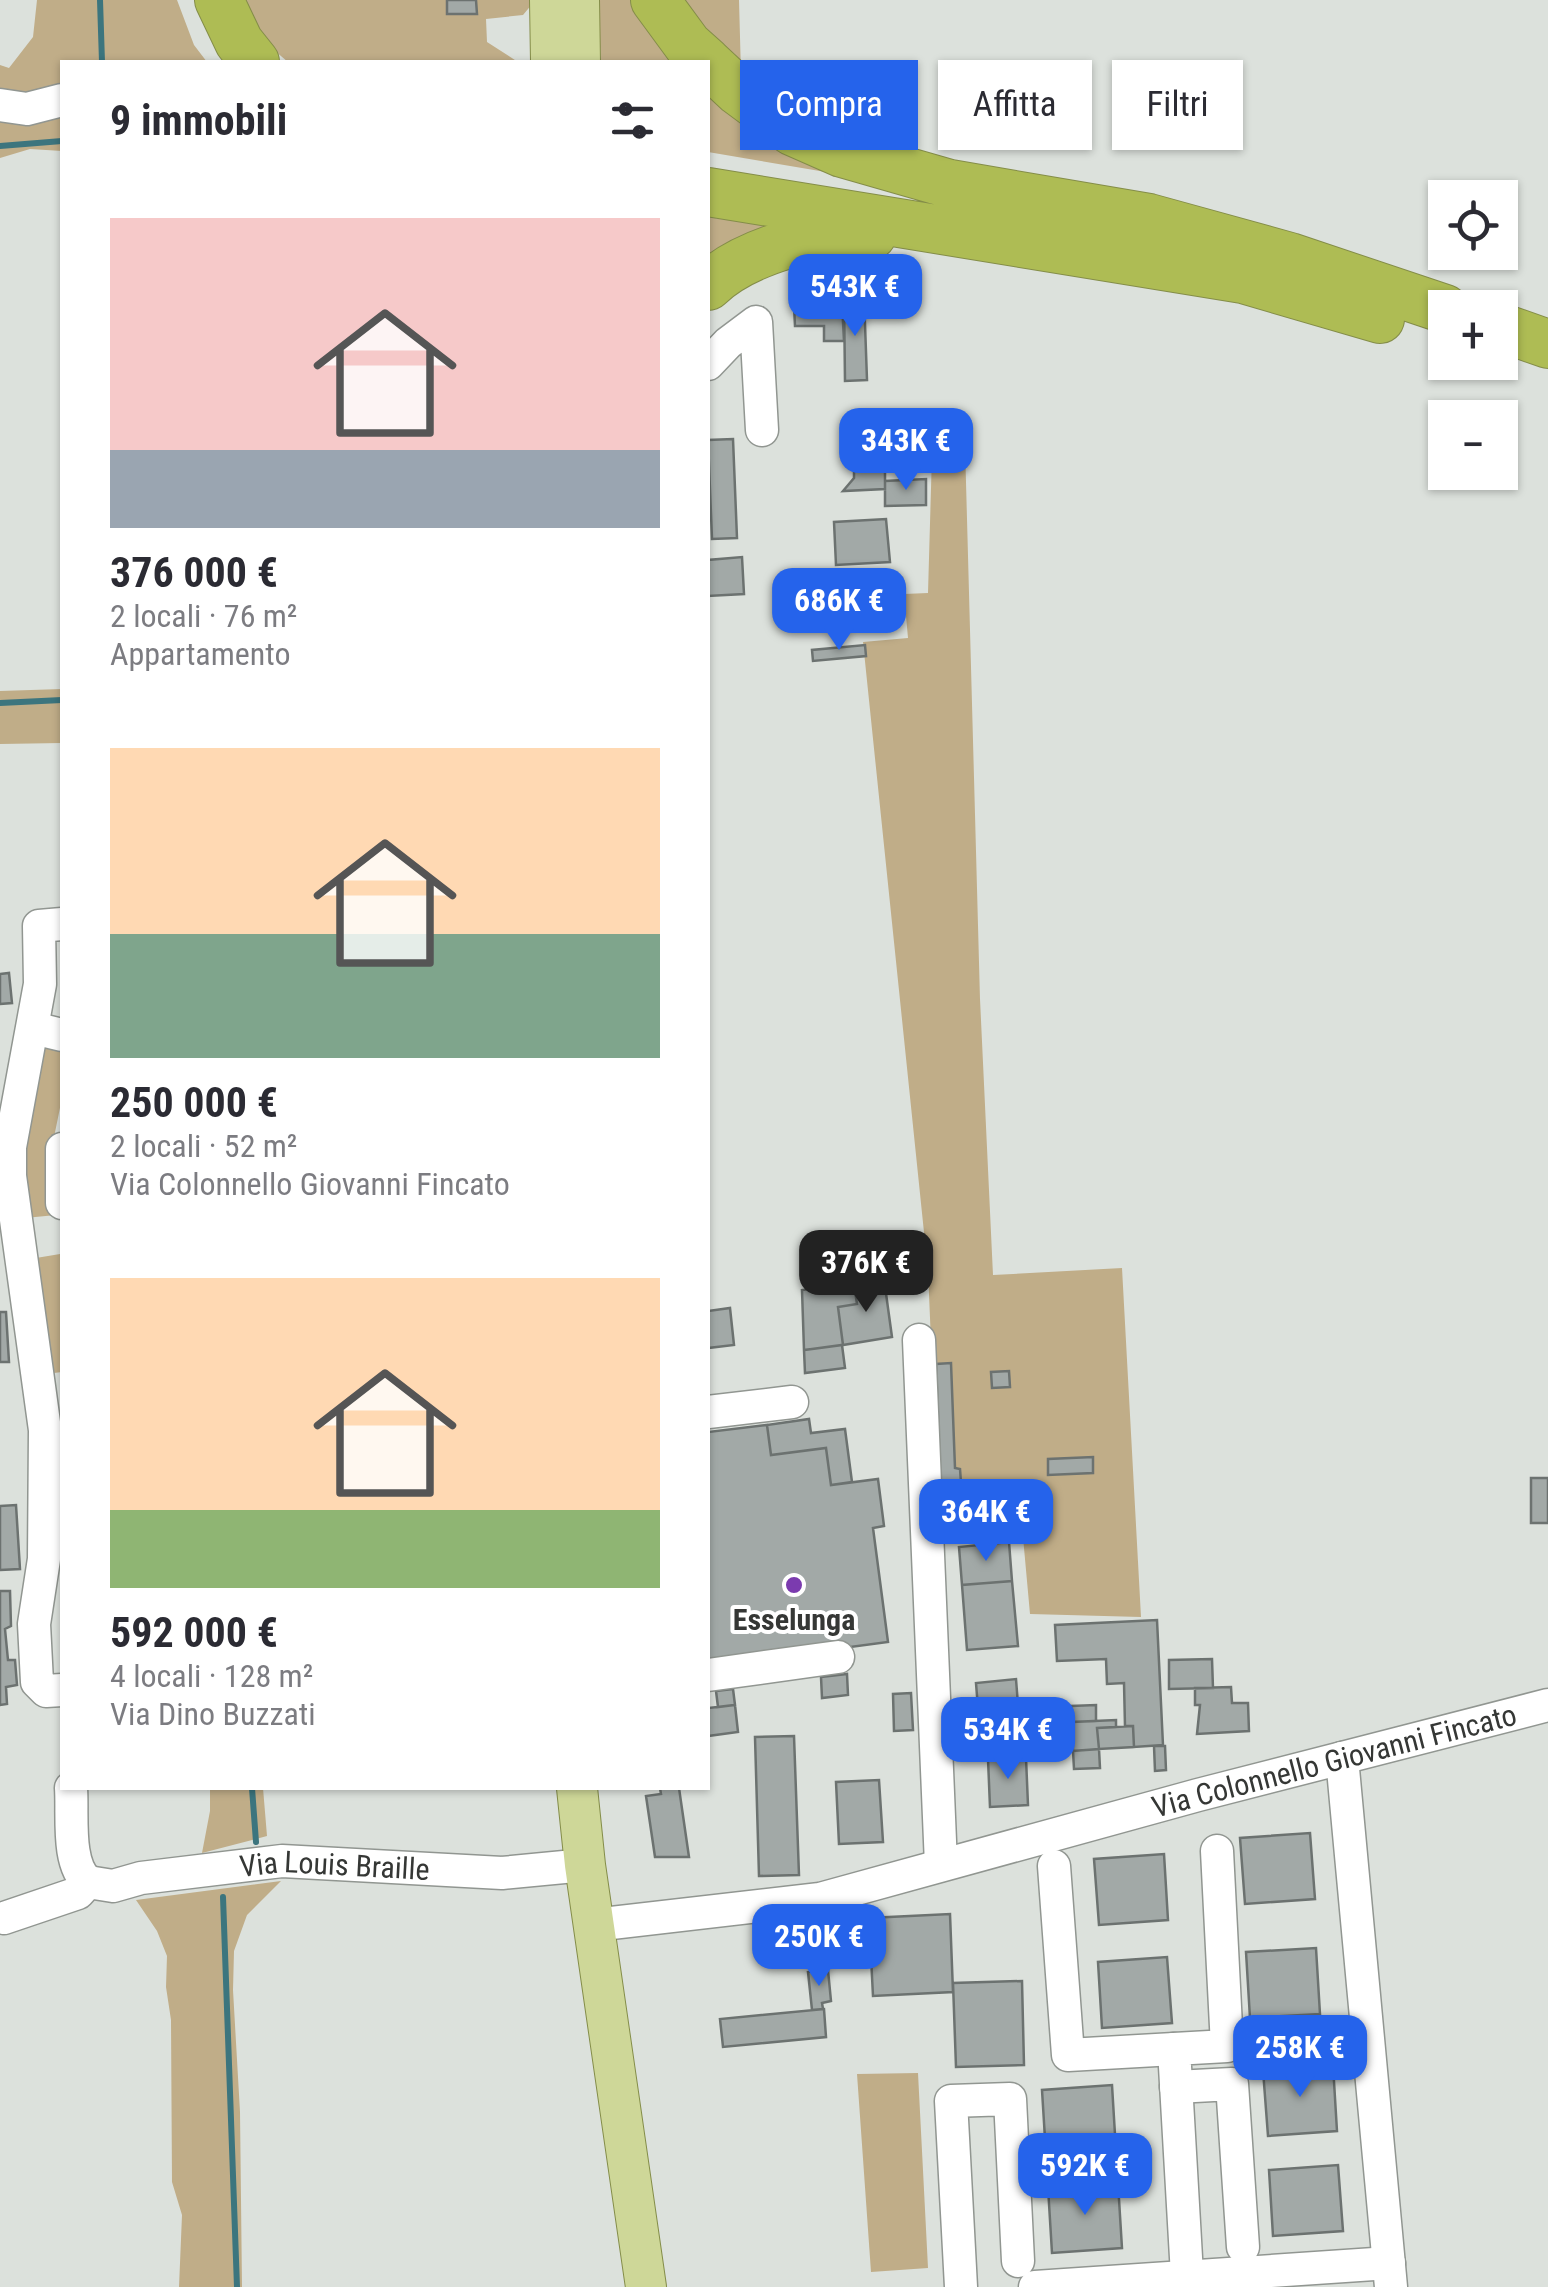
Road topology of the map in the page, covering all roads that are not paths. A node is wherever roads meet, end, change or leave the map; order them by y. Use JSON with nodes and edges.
{"nodes":[{"id":1,"x":192,"y":0,"type":"edge"},
{"id":2,"x":219,"y":0,"type":"edge"},
{"id":3,"x":550,"y":0,"type":"edge"},
{"id":4,"x":579,"y":0,"type":"edge"},
{"id":5,"x":655,"y":0,"type":"edge"},
{"id":6,"x":222,"y":60,"type":"edge"},
{"id":7,"x":253,"y":60,"type":"edge"},
{"id":8,"x":551,"y":60,"type":"edge"},
{"id":9,"x":580,"y":60,"type":"edge"},
{"id":10,"x":704,"y":60,"type":"edge"},
{"id":11,"x":710,"y":66,"type":"edge"},
{"id":12,"x":60,"y":100,"type":"edge"},
{"id":13,"x":0,"y":105,"type":"edge"},
{"id":14,"x":710,"y":165,"type":"edge"},
{"id":15,"x":710,"y":192,"type":"edge"},
{"id":16,"x":1290,"y":258,"type":"junction"},
{"id":17,"x":1243,"y":279,"type":"junction"},
{"id":18,"x":710,"y":285,"type":"edge"},
{"id":19,"x":1428,"y":303,"type":"edge"},
{"id":20,"x":1518,"y":333,"type":"edge"},
{"id":21,"x":1428,"y":335,"type":"edge"},
{"id":22,"x":1548,"y":344,"type":"edge"},
{"id":23,"x":710,"y":362,"type":"edge"},
{"id":24,"x":1518,"y":365,"type":"edge"},
{"id":25,"x":1548,"y":376,"type":"edge"},
{"id":26,"x":762,"y":430,"type":"dead end"},
{"id":27,"x":60,"y":924,"type":"edge"},
{"id":28,"x":48,"y":1031,"type":"edge"},
{"id":29,"x":919,"y":1340,"type":"dead end"},
{"id":30,"x":792,"y":1402,"type":"dead end"},
{"id":31,"x":710,"y":1412,"type":"edge"},
{"id":32,"x":53,"y":1559,"type":"edge"},
{"id":33,"x":838,"y":1657,"type":"dead end"},
{"id":34,"x":710,"y":1675,"type":"edge"},
{"id":35,"x":60,"y":1690,"type":"edge"},
{"id":36,"x":1548,"y":1705,"type":"edge"},
{"id":37,"x":1342,"y":1758,"type":"junction"},
{"id":38,"x":72,"y":1790,"type":"edge"},
{"id":39,"x":577,"y":1790,"type":"edge"},
{"id":40,"x":1217,"y":1851,"type":"dead end"},
{"id":41,"x":586,"y":1865,"type":"junction"},
{"id":42,"x":941,"y":1865,"type":"junction"},
{"id":43,"x":1054,"y":1866,"type":"dead end"},
{"id":44,"x":88,"y":1882,"type":"junction"},
{"id":45,"x":4,"y":1918,"type":"dead end"},
{"id":46,"x":594,"y":1925,"type":"junction"},
{"id":47,"x":1174,"y":2049,"type":"junction"},
{"id":48,"x":1176,"y":2087,"type":"junction"},
{"id":49,"x":1243,"y":2247,"type":"dead end"},
{"id":50,"x":1026,"y":2274,"type":"edge"},
{"id":51,"x":1390,"y":2275,"type":"edge"},
{"id":52,"x":1187,"y":2276,"type":"junction"},
{"id":53,"x":646,"y":2287,"type":"edge"},
{"id":54,"x":961,"y":2287,"type":"edge"}],
"edges":[{"from":1,"to":6,"type":"highway"},
{"from":2,"to":7,"type":"highway"},
{"from":3,"to":8,"type":"main road"},
{"from":4,"to":9,"type":"main road"},
{"from":5,"to":10,"type":"highway"},
{"from":11,"to":16,"type":"highway"},
{"from":12,"to":13,"type":"street"},
{"from":14,"to":16,"type":"highway"},
{"from":15,"to":17,"type":"highway"},
{"from":16,"to":19,"type":"highway"},
{"from":17,"to":18,"type":"highway"},
{"from":17,"to":21,"type":"highway"},
{"from":20,"to":22,"type":"highway"},
{"from":23,"to":26,"type":"street"},
{"from":24,"to":25,"type":"highway"},
{"from":27,"to":28,"type":"street"},
{"from":28,"to":32,"type":"street"},
{"from":29,"to":42,"type":"street"},
{"from":30,"to":31,"type":"street"},
{"from":32,"to":35,"type":"street"},
{"from":33,"to":34,"type":"street"},
{"from":36,"to":37,"type":"street","name":"Via Colonnello Giovanni Fincato"},
{"from":37,"to":42,"type":"street","name":"Via Colonnello Giovanni Fincato"},
{"from":37,"to":51,"type":"street"},
{"from":38,"to":44,"type":"street"},
{"from":39,"to":41,"type":"main road"},
{"from":40,"to":47,"type":"street"},
{"from":41,"to":44,"type":"street","name":"Via Louis Braille"},
{"from":41,"to":46,"type":"main road"},
{"from":42,"to":46,"type":"street","name":"Via Colonnello Giovanni Fincato"},
{"from":43,"to":47,"type":"street"},
{"from":44,"to":45,"type":"street","name":"Via Louis Braille"},
{"from":46,"to":53,"type":"main road"},
{"from":47,"to":48,"type":"street"},
{"from":48,"to":49,"type":"street"},
{"from":48,"to":52,"type":"street"},
{"from":50,"to":52,"type":"street"},
{"from":50,"to":54,"type":"street"},
{"from":51,"to":52,"type":"street"}]}
